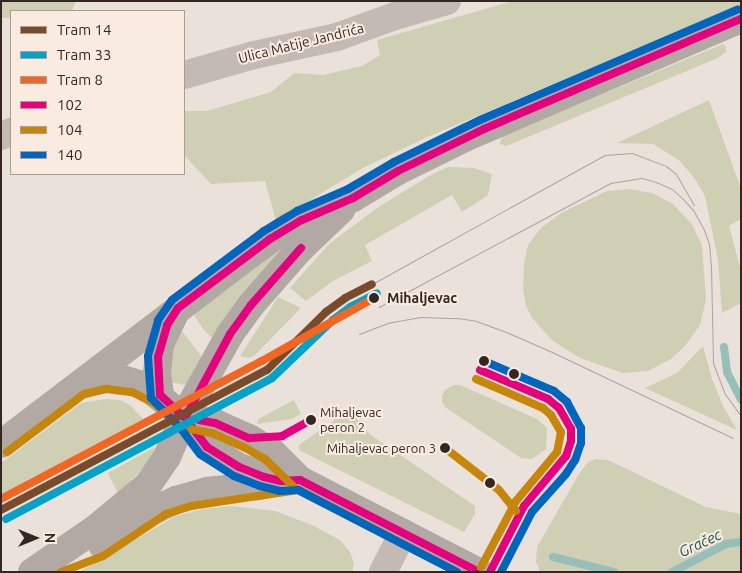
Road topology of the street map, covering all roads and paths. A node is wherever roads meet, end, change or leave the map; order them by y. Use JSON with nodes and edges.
{"nodes":[{"id":1,"x":447,"y":1,"type":"edge"},
{"id":2,"x":741,"y":19,"type":"edge"},
{"id":3,"x":185,"y":74,"type":"edge"},
{"id":4,"x":353,"y":198,"type":"junction"},
{"id":5,"x":178,"y":308,"type":"junction"},
{"id":6,"x":80,"y":385,"type":"junction"},
{"id":7,"x":160,"y":395,"type":"junction"},
{"id":8,"x":184,"y":418,"type":"junction"},
{"id":9,"x":1,"y":444,"type":"edge"},
{"id":10,"x":290,"y":480,"type":"junction"},
{"id":11,"x":403,"y":533,"type":"junction"},
{"id":12,"x":37,"y":569,"type":"edge"},
{"id":13,"x":383,"y":572,"type":"edge"},
{"id":14,"x":479,"y":572,"type":"edge"}],
"edges":[{"from":1,"to":3,"type":"street","name":"Ulica Matije Jandrića"},
{"from":2,"to":4,"type":"main road"},
{"from":4,"to":5,"type":"main road"},
{"from":4,"to":8,"type":"main road"},
{"from":5,"to":6,"type":"main road"},
{"from":5,"to":7,"type":"main road"},
{"from":6,"to":7,"type":"main road"},
{"from":6,"to":9,"type":"main road"},
{"from":7,"to":8,"type":"main road"},
{"from":8,"to":10,"type":"main road"},
{"from":8,"to":12,"type":"main road"},
{"from":10,"to":11,"type":"main road"},
{"from":10,"to":12,"type":"main road"},
{"from":11,"to":13,"type":"street"},
{"from":11,"to":14,"type":"main road"}]}
